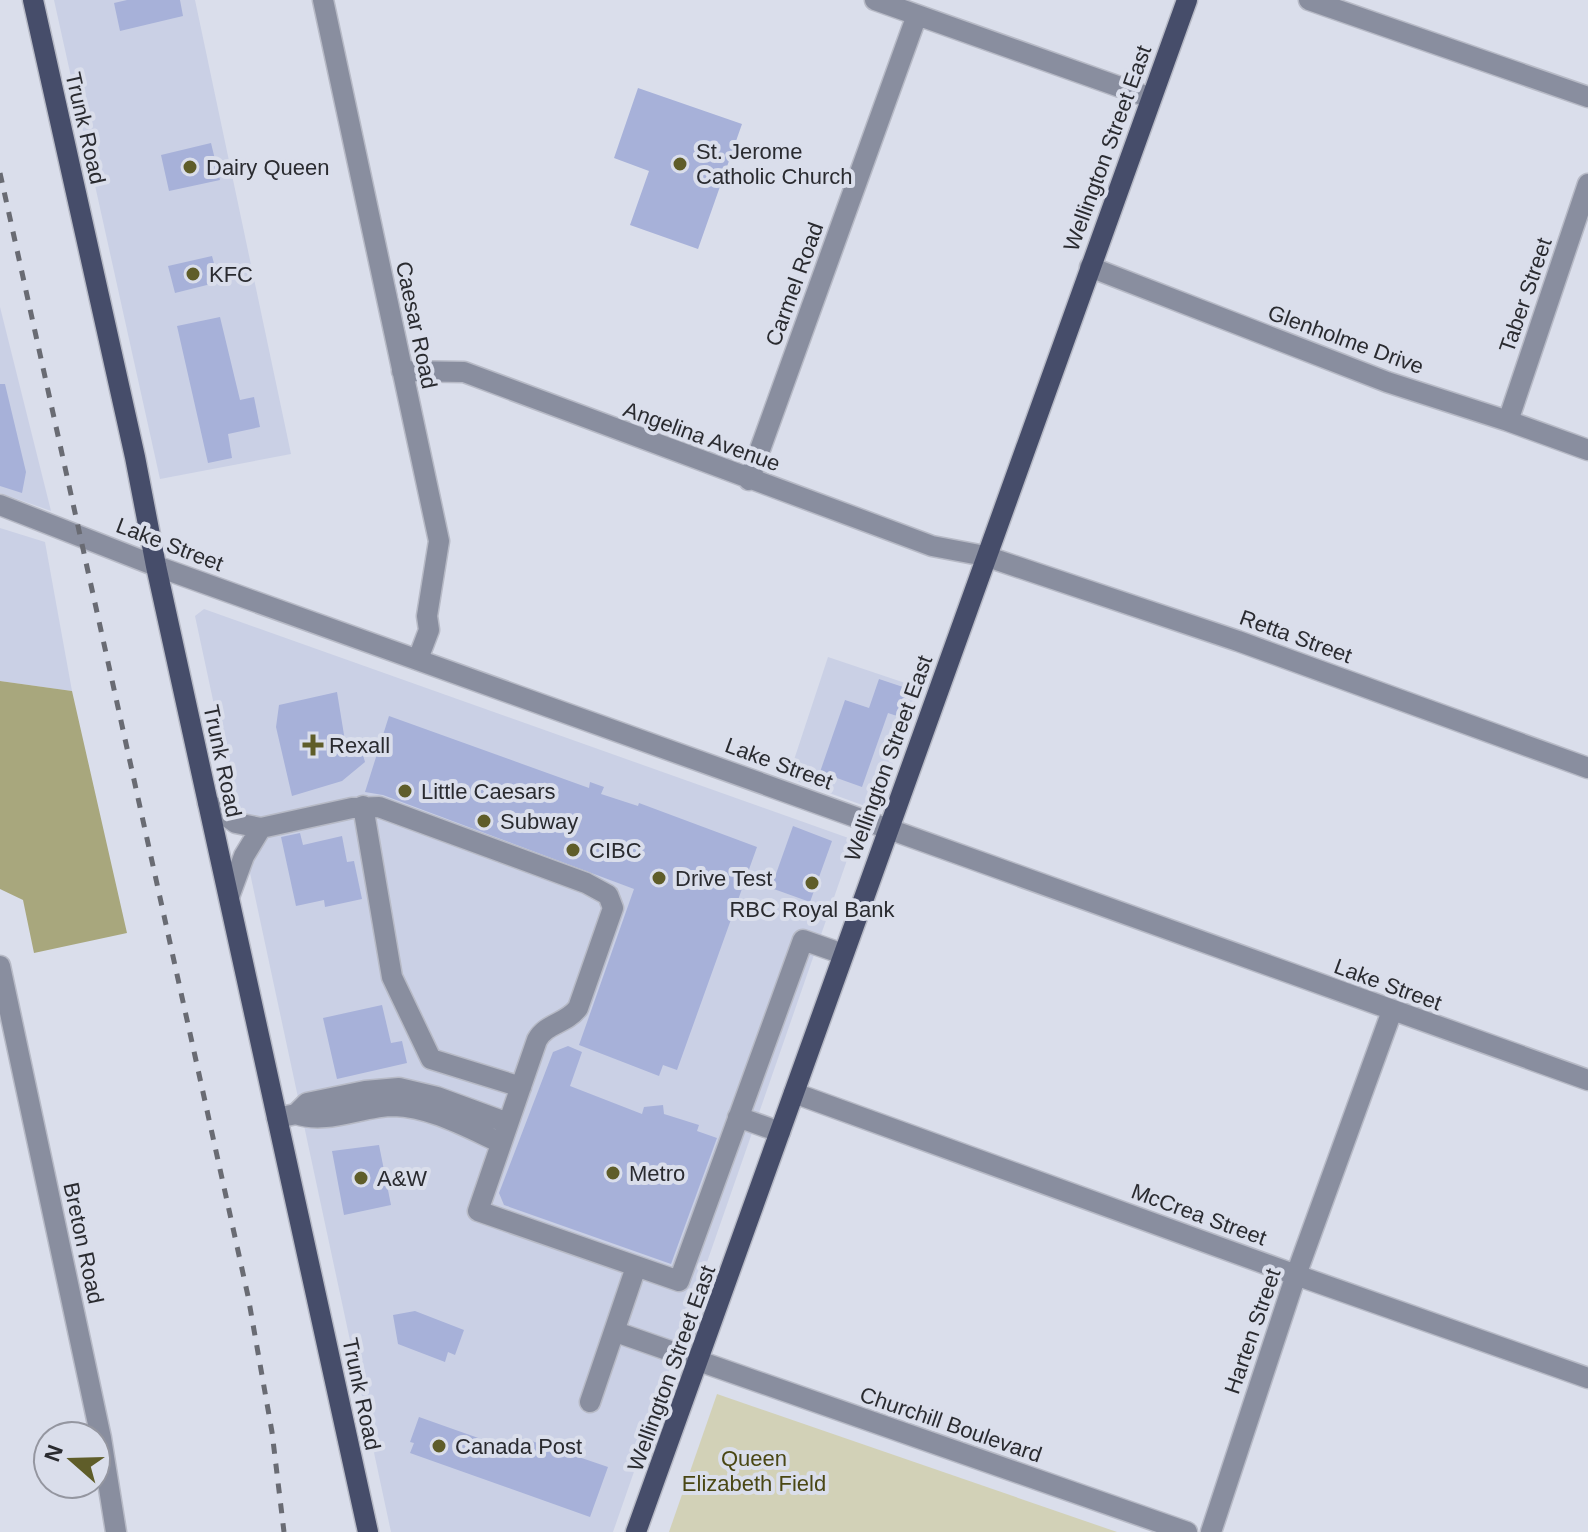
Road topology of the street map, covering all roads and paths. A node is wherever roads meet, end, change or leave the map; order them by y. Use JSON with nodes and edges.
{"nodes":[{"id":1,"x":33,"y":0,"type":"edge"},
{"id":2,"x":323,"y":0,"type":"edge"},
{"id":3,"x":875,"y":0,"type":"edge"},
{"id":4,"x":1187,"y":0,"type":"edge"},
{"id":5,"x":1309,"y":0,"type":"edge"},
{"id":6,"x":917,"y":15,"type":"junction"},
{"id":7,"x":1588,"y":97,"type":"edge"},
{"id":8,"x":1151,"y":98,"type":"junction"},
{"id":9,"x":1588,"y":184,"type":"edge"},
{"id":10,"x":1090,"y":267,"type":"junction"},
{"id":11,"x":402,"y":371,"type":"junction"},
{"id":12,"x":1508,"y":421,"type":"junction"},
{"id":13,"x":1588,"y":450,"type":"edge"},
{"id":14,"x":749,"y":480,"type":"junction"},
{"id":15,"x":0,"y":505,"type":"edge"},
{"id":16,"x":985,"y":556,"type":"junction"},
{"id":17,"x":156,"y":566,"type":"junction"},
{"id":18,"x":418,"y":659,"type":"junction"},
{"id":19,"x":1588,"y":768,"type":"edge"},
{"id":20,"x":208,"y":803,"type":"junction"},
{"id":21,"x":363,"y":806,"type":"junction"},
{"id":22,"x":261,"y":828,"type":"junction"},
{"id":23,"x":888,"y":828,"type":"junction"},
{"id":24,"x":229,"y":897,"type":"junction"},
{"id":25,"x":843,"y":954,"type":"junction"},
{"id":26,"x":0,"y":966,"type":"edge"},
{"id":27,"x":1392,"y":1011,"type":"junction"},
{"id":28,"x":1588,"y":1080,"type":"edge"},
{"id":29,"x":521,"y":1087,"type":"junction"},
{"id":30,"x":794,"y":1093,"type":"junction"},
{"id":31,"x":286,"y":1116,"type":"junction"},
{"id":32,"x":738,"y":1117,"type":"junction"},
{"id":33,"x":508,"y":1123,"type":"junction"},
{"id":34,"x":780,"y":1132,"type":"junction"},
{"id":35,"x":501,"y":1143,"type":"junction"},
{"id":36,"x":636,"y":1267,"type":"junction"},
{"id":37,"x":1296,"y":1275,"type":"junction"},
{"id":38,"x":616,"y":1332,"type":"junction"},
{"id":39,"x":699,"y":1361,"type":"junction"},
{"id":40,"x":1588,"y":1378,"type":"edge"},
{"id":41,"x":590,"y":1402,"type":"dead end"},
{"id":42,"x":116,"y":1532,"type":"edge"},
{"id":43,"x":368,"y":1532,"type":"edge"},
{"id":44,"x":636,"y":1532,"type":"edge"},
{"id":45,"x":1187,"y":1532,"type":"edge"},
{"id":46,"x":1211,"y":1532,"type":"edge"}],
"edges":[{"from":1,"to":17,"type":"main road","name":"Trunk Road"},
{"from":2,"to":11,"type":"street","name":"Caesar Road"},
{"from":3,"to":6,"type":"street"},
{"from":4,"to":8,"type":"main road","name":"Wellington Street East"},
{"from":5,"to":7,"type":"street"},
{"from":6,"to":8,"type":"street"},
{"from":6,"to":14,"type":"street","name":"Carmel Road"},
{"from":8,"to":10,"type":"main road","name":"Wellington Street East"},
{"from":9,"to":12,"type":"street","name":"Taber Street"},
{"from":10,"to":12,"type":"street","name":"Glenholme Drive"},
{"from":10,"to":16,"type":"main road","name":"Wellington Street East"},
{"from":11,"to":14,"type":"street","name":"Angelina Avenue"},
{"from":11,"to":18,"type":"street","name":"Caesar Road"},
{"from":12,"to":13,"type":"street","name":"Glenholme Drive"},
{"from":14,"to":16,"type":"street","name":"Angelina Avenue"},
{"from":15,"to":17,"type":"street","name":"Lake Street"},
{"from":16,"to":19,"type":"street","name":"Retta Street"},
{"from":16,"to":23,"type":"main road","name":"Wellington Street East"},
{"from":17,"to":18,"type":"street","name":"Lake Street"},
{"from":17,"to":20,"type":"main road","name":"Trunk Road"},
{"from":18,"to":23,"type":"street","name":"Lake Street"},
{"from":20,"to":22,"type":"street"},
{"from":20,"to":24,"type":"main road","name":"Trunk Road"},
{"from":21,"to":22,"type":"street"},
{"from":21,"to":29,"type":"street"},
{"from":21,"to":29,"type":"street"},
{"from":22,"to":24,"type":"street"},
{"from":23,"to":25,"type":"main road","name":"Wellington Street East"},
{"from":23,"to":27,"type":"street","name":"Lake Street"},
{"from":24,"to":31,"type":"main road","name":"Trunk Road"},
{"from":25,"to":30,"type":"main road","name":"Wellington Street East"},
{"from":25,"to":32,"type":"street"},
{"from":26,"to":42,"type":"street","name":"Breton Road"},
{"from":27,"to":28,"type":"street","name":"Lake Street"},
{"from":27,"to":37,"type":"street","name":"Harten Street"},
{"from":29,"to":33,"type":"street"},
{"from":30,"to":34,"type":"main road","name":"Wellington Street East"},
{"from":30,"to":37,"type":"street","name":"McCrea Street"},
{"from":31,"to":33,"type":"street"},
{"from":31,"to":35,"type":"street"},
{"from":31,"to":43,"type":"main road","name":"Trunk Road"},
{"from":32,"to":34,"type":"street"},
{"from":32,"to":36,"type":"street"},
{"from":33,"to":35,"type":"street"},
{"from":34,"to":39,"type":"main road","name":"Wellington Street East"},
{"from":35,"to":36,"type":"street"},
{"from":36,"to":38,"type":"street"},
{"from":37,"to":40,"type":"street","name":"McCrea Street"},
{"from":37,"to":46,"type":"street","name":"Harten Street"},
{"from":38,"to":39,"type":"street","name":"Churchill Boulevard"},
{"from":38,"to":41,"type":"street"},
{"from":39,"to":44,"type":"main road","name":"Wellington Street East"},
{"from":39,"to":45,"type":"street","name":"Churchill Boulevard"}]}
